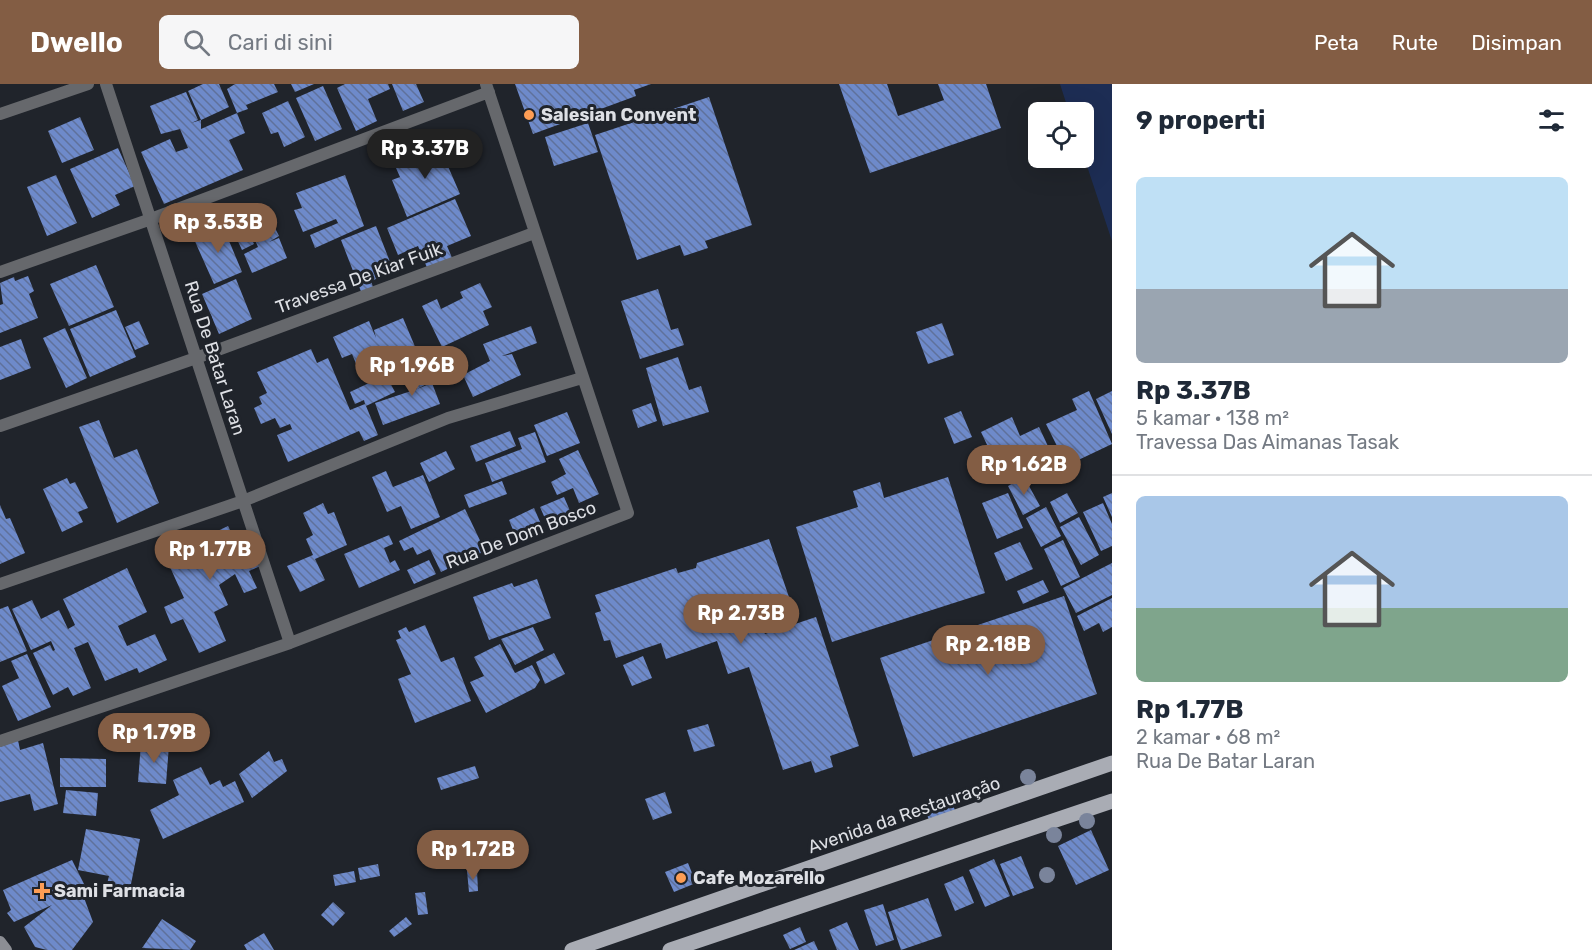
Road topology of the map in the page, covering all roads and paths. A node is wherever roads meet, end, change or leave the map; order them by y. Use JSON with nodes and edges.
{"nodes":[{"id":1,"x":88,"y":84,"type":"edge"},
{"id":2,"x":106,"y":84,"type":"edge"},
{"id":3,"x":487,"y":88,"type":"edge"},
{"id":4,"x":0,"y":114,"type":"edge"},
{"id":5,"x":151,"y":219,"type":"junction"},
{"id":6,"x":534,"y":233,"type":"junction"},
{"id":7,"x":0,"y":272,"type":"edge"},
{"id":8,"x":196,"y":358,"type":"junction"},
{"id":9,"x":582,"y":378,"type":"junction"},
{"id":10,"x":0,"y":426,"type":"edge"},
{"id":11,"x":243,"y":501,"type":"junction"},
{"id":12,"x":0,"y":584,"type":"edge"},
{"id":13,"x":290,"y":642,"type":"junction"},
{"id":14,"x":0,"y":741,"type":"edge"},
{"id":15,"x":1112,"y":763,"type":"edge"},
{"id":16,"x":1112,"y":801,"type":"edge"},
{"id":17,"x":0,"y":942,"type":"edge"},
{"id":18,"x":6,"y":950,"type":"edge"},
{"id":19,"x":572,"y":950,"type":"edge"},
{"id":20,"x":670,"y":950,"type":"edge"}],
"edges":[{"from":1,"to":4,"type":"street"},
{"from":2,"to":5,"type":"street","name":"Rua De Batar Laran"},
{"from":3,"to":5,"type":"street"},
{"from":3,"to":6,"type":"street","name":"Rua De Dom Bosco"},
{"from":5,"to":7,"type":"street"},
{"from":5,"to":8,"type":"street","name":"Rua De Batar Laran"},
{"from":6,"to":8,"type":"street","name":"Travessa De Kiar Fuik"},
{"from":6,"to":9,"type":"street","name":"Rua De Dom Bosco"},
{"from":8,"to":10,"type":"street","name":"Travessa De Kiar Fuik"},
{"from":8,"to":11,"type":"street","name":"Rua De Batar Laran"},
{"from":9,"to":11,"type":"street"},
{"from":9,"to":13,"type":"street","name":"Rua De Dom Bosco"},
{"from":11,"to":12,"type":"street"},
{"from":11,"to":13,"type":"street","name":"Rua De Batar Laran"},
{"from":13,"to":14,"type":"street","name":"Rua De Dom Bosco"},
{"from":15,"to":19,"type":"main road","name":"Avenida da Restauração"},
{"from":16,"to":20,"type":"main road"},
{"from":17,"to":18,"type":"street"}]}
